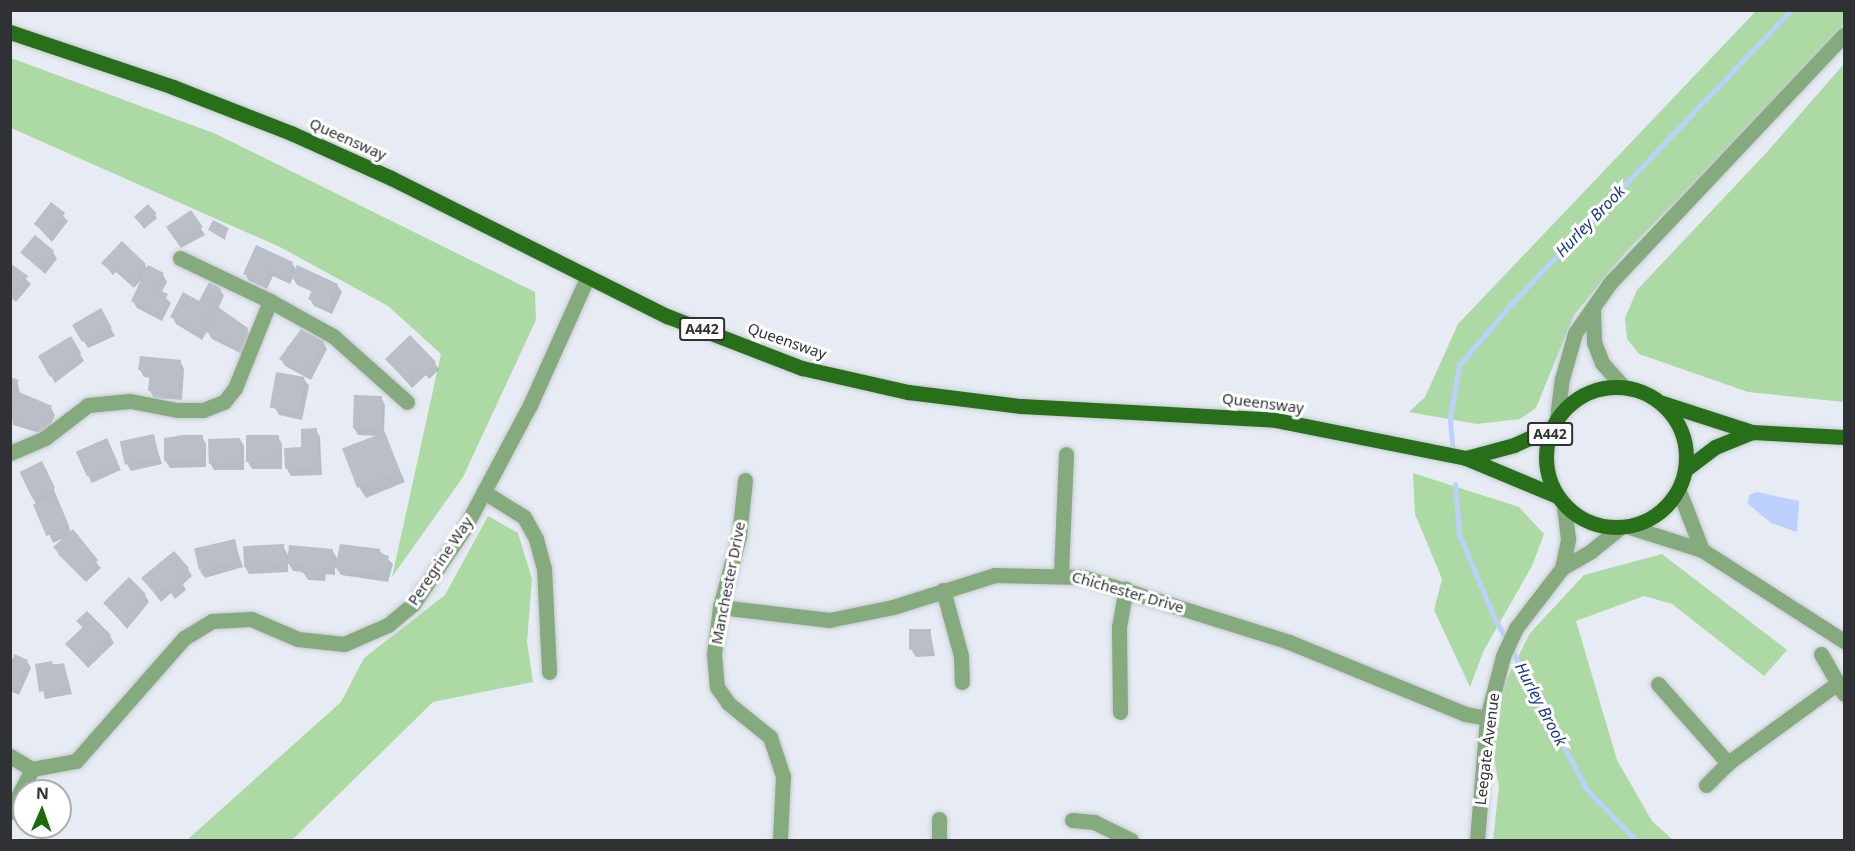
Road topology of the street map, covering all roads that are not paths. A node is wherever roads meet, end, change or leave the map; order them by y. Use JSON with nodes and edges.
{"nodes":[{"id":1,"x":10,"y":32,"type":"edge"},
{"id":2,"x":1845,"y":35,"type":"edge"},
{"id":3,"x":180,"y":258,"type":"dead end"},
{"id":4,"x":588,"y":278,"type":"junction"},
{"id":5,"x":270,"y":301,"type":"junction"},
{"id":6,"x":1593,"y":310,"type":"junction"},
{"id":7,"x":1623,"y":386,"type":"junction"},
{"id":8,"x":407,"y":402,"type":"dead end"},
{"id":9,"x":1662,"y":402,"type":"junction"},
{"id":10,"x":1554,"y":423,"type":"junction"},
{"id":11,"x":1752,"y":432,"type":"junction"},
{"id":12,"x":1845,"y":437,"type":"edge"},
{"id":13,"x":10,"y":453,"type":"edge"},
{"id":14,"x":1066,"y":454,"type":"dead end"},
{"id":15,"x":1463,"y":457,"type":"junction"},
{"id":16,"x":1686,"y":469,"type":"junction"},
{"id":17,"x":745,"y":480,"type":"dead end"},
{"id":18,"x":1679,"y":491,"type":"junction"},
{"id":19,"x":484,"y":492,"type":"junction"},
{"id":20,"x":1561,"y":501,"type":"junction"},
{"id":21,"x":1624,"y":527,"type":"junction"},
{"id":22,"x":1702,"y":550,"type":"junction"},
{"id":23,"x":1562,"y":568,"type":"junction"},
{"id":24,"x":1061,"y":573,"type":"junction"},
{"id":25,"x":1126,"y":589,"type":"junction"},
{"id":26,"x":943,"y":590,"type":"junction"},
{"id":27,"x":720,"y":607,"type":"junction"},
{"id":28,"x":1845,"y":640,"type":"edge"},
{"id":29,"x":1821,"y":654,"type":"dead end"},
{"id":30,"x":549,"y":672,"type":"dead end"},
{"id":31,"x":962,"y":682,"type":"dead end"},
{"id":32,"x":1658,"y":684,"type":"dead end"},
{"id":33,"x":1842,"y":688,"type":"edge"},
{"id":34,"x":1120,"y":712,"type":"dead end"},
{"id":35,"x":1487,"y":718,"type":"junction"},
{"id":36,"x":10,"y":756,"type":"edge"},
{"id":37,"x":1728,"y":763,"type":"junction"},
{"id":38,"x":32,"y":769,"type":"junction"},
{"id":39,"x":1706,"y":785,"type":"dead end"},
{"id":40,"x":10,"y":812,"type":"edge"},
{"id":41,"x":939,"y":819,"type":"dead end"},
{"id":42,"x":1072,"y":820,"type":"dead end"},
{"id":43,"x":780,"y":840,"type":"edge"},
{"id":44,"x":939,"y":840,"type":"edge"},
{"id":45,"x":1131,"y":840,"type":"edge"},
{"id":46,"x":1477,"y":840,"type":"edge"}],
"edges":[{"from":1,"to":4,"type":"main road","name":"Queensway","number":"A442"},
{"from":2,"to":6,"type":"street"},
{"from":3,"to":5,"type":"street"},
{"from":4,"to":15,"type":"main road","name":"Queensway","number":"A442"},
{"from":4,"to":19,"type":"street","name":"Peregrine Way"},
{"from":5,"to":8,"type":"street"},
{"from":5,"to":13,"type":"street"},
{"from":6,"to":7,"type":"street"},
{"from":6,"to":10,"type":"street"},
{"from":7,"to":9,"type":"main road","number":"A442"},
{"from":7,"to":10,"type":"main road","number":"A442"},
{"from":9,"to":11,"type":"main road","number":"A442"},
{"from":9,"to":16,"type":"main road","number":"A442"},
{"from":10,"to":15,"type":"main road","number":"A442"},
{"from":10,"to":20,"type":"main road","number":"A442"},
{"from":11,"to":12,"type":"main road","number":"A442"},
{"from":11,"to":16,"type":"main road","number":"A442"},
{"from":14,"to":24,"type":"street"},
{"from":15,"to":20,"type":"main road","number":"A442"},
{"from":16,"to":18,"type":"main road","number":"A442"},
{"from":17,"to":27,"type":"street","name":"Manchester Drive"},
{"from":18,"to":21,"type":"main road","number":"A442"},
{"from":18,"to":22,"type":"street"},
{"from":19,"to":30,"type":"street"},
{"from":19,"to":38,"type":"street","name":"Peregrine Way"},
{"from":20,"to":21,"type":"main road","number":"A442"},
{"from":20,"to":23,"type":"street","name":"Leegate Avenue"},
{"from":21,"to":22,"type":"street"},
{"from":21,"to":23,"type":"street","name":"Leegate Avenue"},
{"from":22,"to":28,"type":"street"},
{"from":23,"to":35,"type":"street","name":"Leegate Avenue"},
{"from":24,"to":25,"type":"street","name":"Chichester Drive"},
{"from":24,"to":26,"type":"street","name":"Chichester Drive"},
{"from":25,"to":34,"type":"street"},
{"from":25,"to":35,"type":"street","name":"Chichester Drive"},
{"from":26,"to":27,"type":"street","name":"Chichester Drive"},
{"from":26,"to":31,"type":"street"},
{"from":27,"to":43,"type":"street","name":"Manchester Drive"},
{"from":29,"to":33,"type":"street"},
{"from":32,"to":37,"type":"street"},
{"from":33,"to":37,"type":"street"},
{"from":35,"to":46,"type":"street","name":"Leegate Avenue"},
{"from":36,"to":38,"type":"street"},
{"from":37,"to":39,"type":"street"},
{"from":38,"to":40,"type":"street"},
{"from":41,"to":44,"type":"street"},
{"from":42,"to":45,"type":"street"}]}
